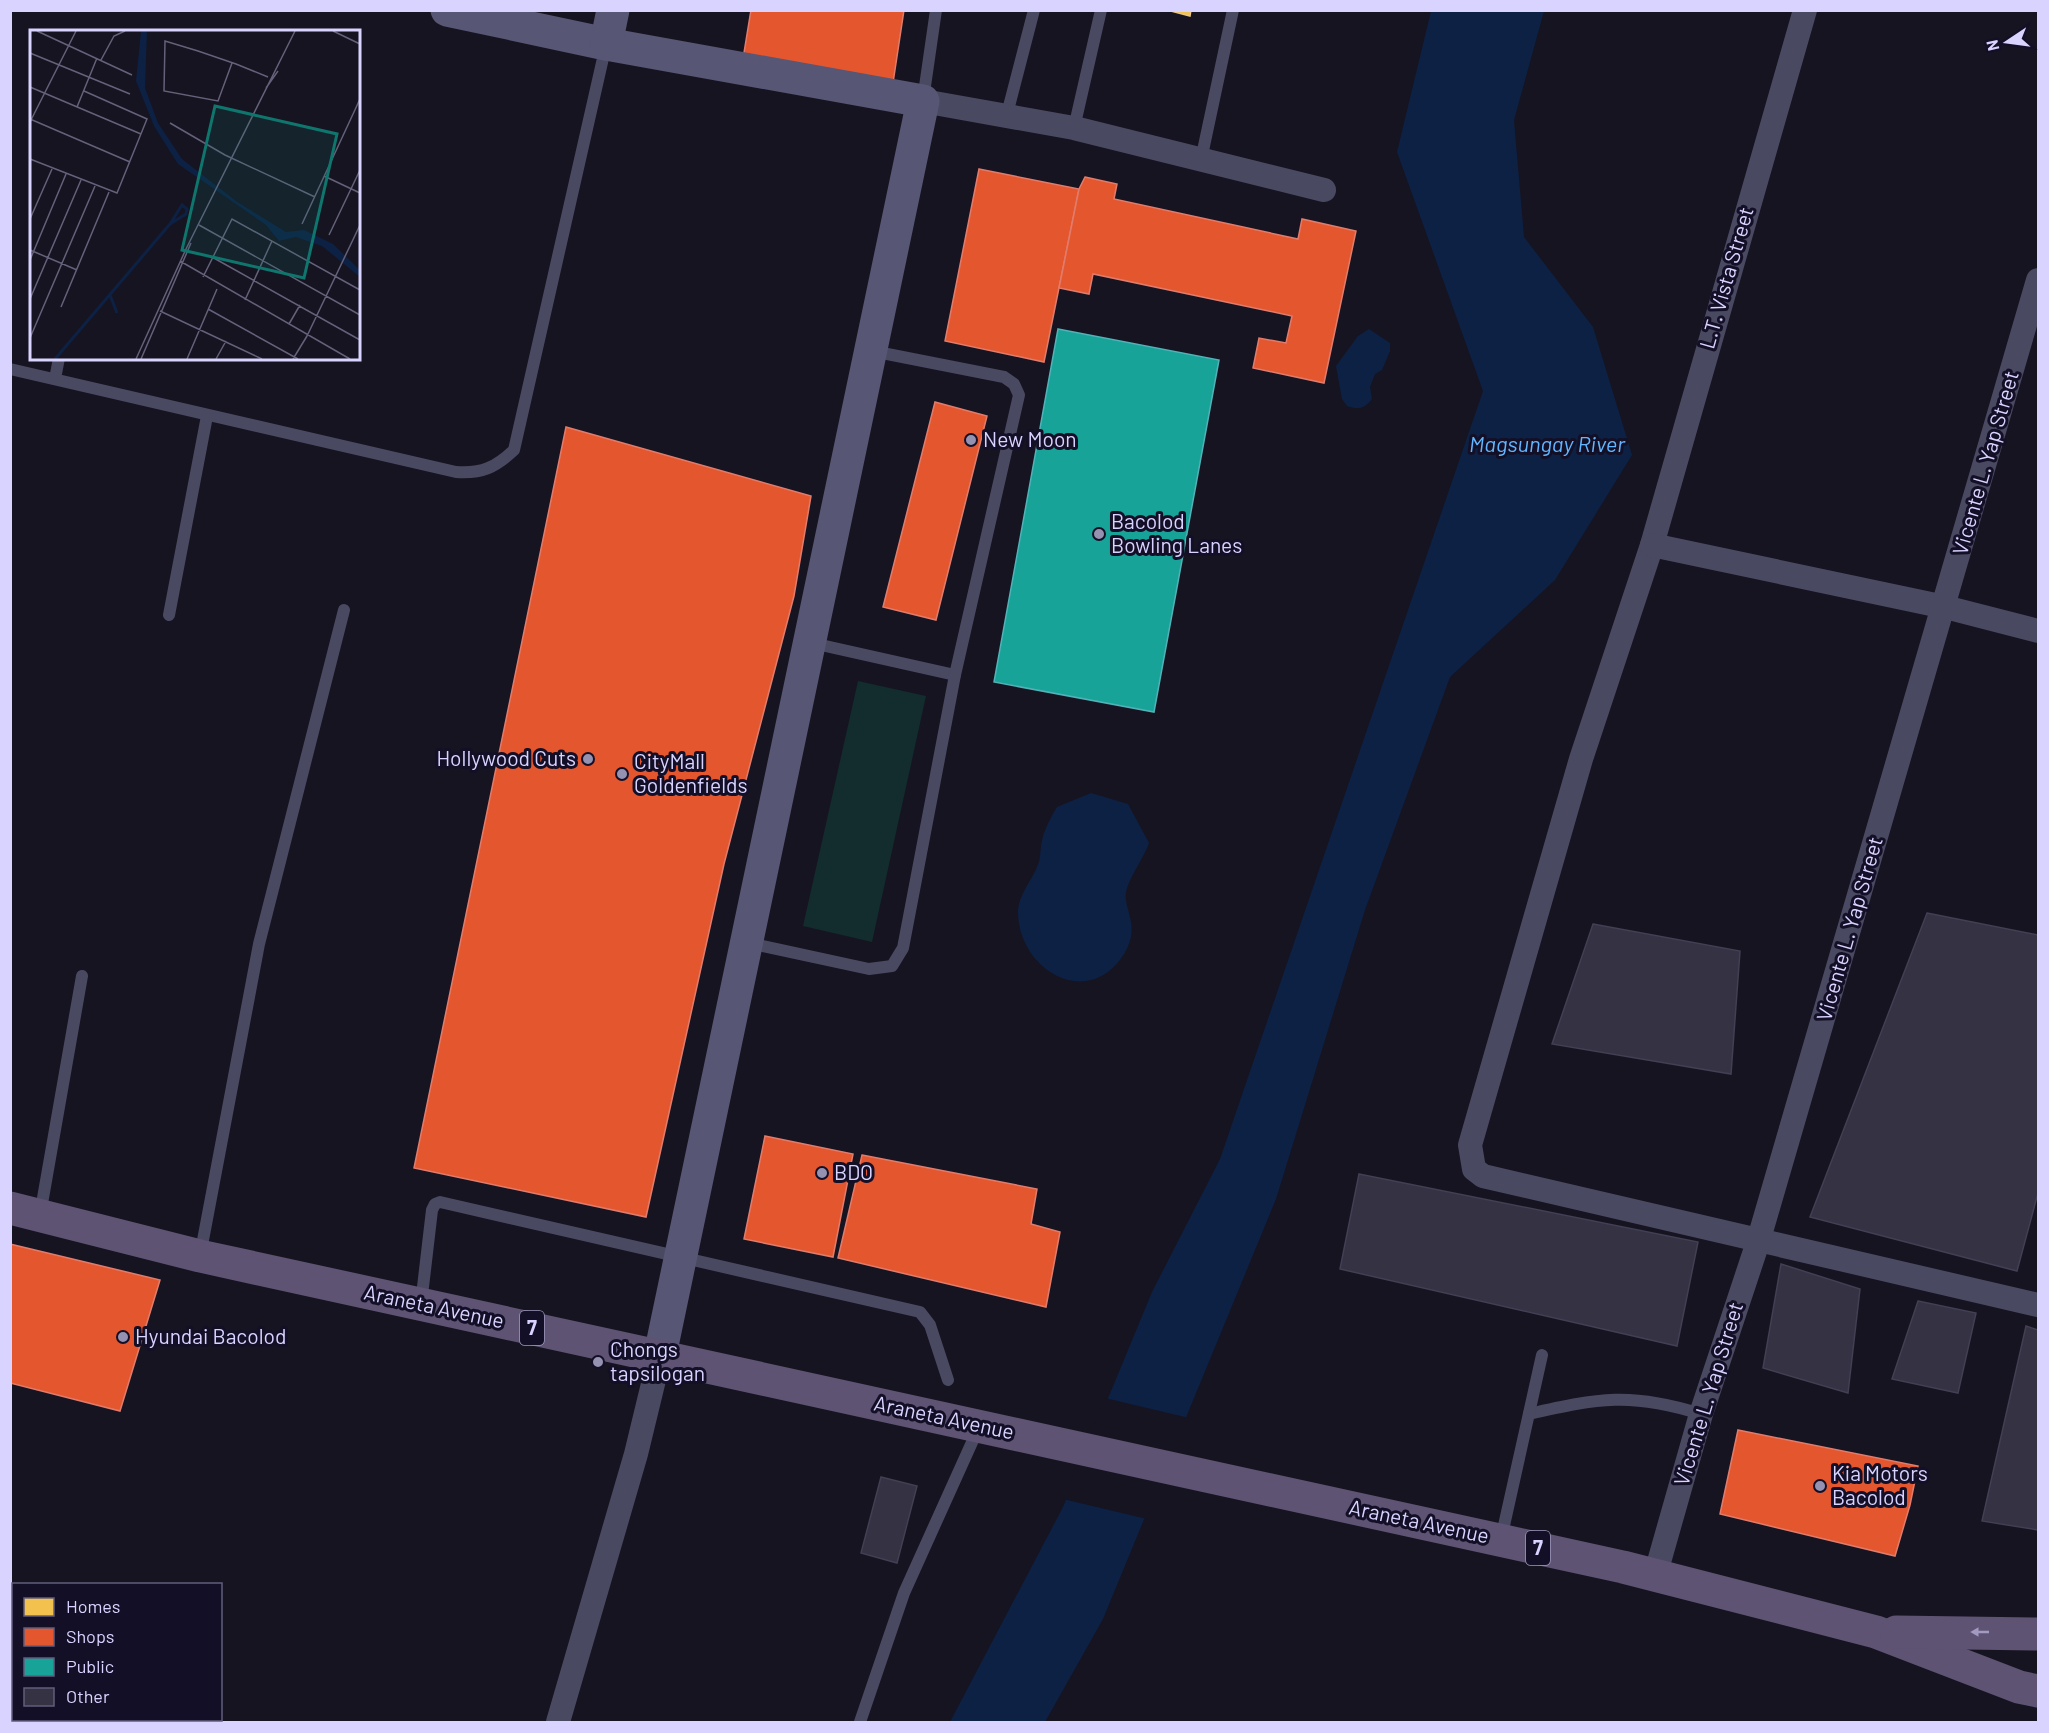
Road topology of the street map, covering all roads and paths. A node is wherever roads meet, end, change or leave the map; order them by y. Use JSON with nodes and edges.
{"nodes":[{"id":1,"x":447,"y":10,"type":"edge"},
{"id":2,"x":613,"y":10,"type":"edge"},
{"id":3,"x":936,"y":10,"type":"edge"},
{"id":4,"x":1034,"y":10,"type":"edge"},
{"id":5,"x":1101,"y":10,"type":"edge"},
{"id":6,"x":1233,"y":10,"type":"edge"},
{"id":7,"x":1805,"y":10,"type":"edge"},
{"id":8,"x":606,"y":44,"type":"junction"},
{"id":9,"x":923,"y":101,"type":"junction"},
{"id":10,"x":1007,"y":114,"type":"junction"},
{"id":11,"x":1074,"y":128,"type":"junction"},
{"id":12,"x":1201,"y":160,"type":"junction"},
{"id":13,"x":1324,"y":189,"type":"dead end"},
{"id":14,"x":2038,"y":280,"type":"edge"},
{"id":15,"x":871,"y":351,"type":"junction"},
{"id":16,"x":59,"y":360,"type":"edge"},
{"id":17,"x":10,"y":369,"type":"edge"},
{"id":18,"x":55,"y":379,"type":"junction"},
{"id":19,"x":207,"y":416,"type":"junction"},
{"id":20,"x":1652,"y":545,"type":"junction"},
{"id":21,"x":1945,"y":608,"type":"junction"},
{"id":22,"x":344,"y":610,"type":"dead end"},
{"id":23,"x":169,"y":615,"type":"dead end"},
{"id":24,"x":2038,"y":630,"type":"edge"},
{"id":25,"x":811,"y":643,"type":"junction"},
{"id":26,"x":955,"y":675,"type":"junction"},
{"id":27,"x":748,"y":943,"type":"junction"},
{"id":28,"x":82,"y":976,"type":"dead end"},
{"id":29,"x":25,"y":1212,"type":"edge"},
{"id":30,"x":1758,"y":1242,"type":"junction"},
{"id":31,"x":200,"y":1256,"type":"junction"},
{"id":32,"x":682,"y":1257,"type":"junction"},
{"id":33,"x":421,"y":1305,"type":"junction"},
{"id":34,"x":2038,"y":1305,"type":"edge"},
{"id":35,"x":660,"y":1355,"type":"junction"},
{"id":36,"x":1542,"y":1355,"type":"dead end"},
{"id":37,"x":948,"y":1380,"type":"dead end"},
{"id":38,"x":1529,"y":1414,"type":"junction"},
{"id":39,"x":1701,"y":1414,"type":"junction"},
{"id":40,"x":978,"y":1427,"type":"junction"},
{"id":41,"x":1500,"y":1540,"type":"junction"},
{"id":42,"x":1654,"y":1576,"type":"junction"},
{"id":43,"x":1876,"y":1632,"type":"junction"},
{"id":44,"x":2038,"y":1634,"type":"edge"},
{"id":45,"x":2038,"y":1691,"type":"edge"},
{"id":46,"x":558,"y":1722,"type":"edge"},
{"id":47,"x":860,"y":1722,"type":"edge"}],
"edges":[{"from":1,"to":8,"type":"street"},
{"from":2,"to":8,"type":"street"},
{"from":3,"to":9,"type":"lane"},
{"from":4,"to":10,"type":"lane"},
{"from":5,"to":11,"type":"lane"},
{"from":6,"to":12,"type":"lane"},
{"from":7,"to":20,"type":"street","name":"L.T. Vista Street"},
{"from":8,"to":9,"type":"street"},
{"from":8,"to":19,"type":"lane"},
{"from":9,"to":10,"type":"street"},
{"from":9,"to":15,"type":"street"},
{"from":10,"to":11,"type":"street"},
{"from":11,"to":12,"type":"street"},
{"from":12,"to":13,"type":"street"},
{"from":14,"to":21,"type":"street","name":"Vicente L. Yap Street"},
{"from":15,"to":25,"type":"street"},
{"from":15,"to":26,"type":"lane"},
{"from":16,"to":18,"type":"lane"},
{"from":17,"to":18,"type":"lane"},
{"from":18,"to":19,"type":"lane"},
{"from":19,"to":23,"type":"lane"},
{"from":20,"to":21,"type":"street"},
{"from":20,"to":30,"type":"street","name":"L.T. Vista Street"},
{"from":21,"to":24,"type":"street"},
{"from":21,"to":30,"type":"street","name":"Vicente L. Yap Street"},
{"from":22,"to":31,"type":"lane"},
{"from":25,"to":26,"type":"lane"},
{"from":25,"to":27,"type":"street"},
{"from":26,"to":27,"type":"lane"},
{"from":27,"to":32,"type":"street"},
{"from":28,"to":29,"type":"lane"},
{"from":29,"to":31,"type":"main road","name":"Araneta Avenue","number":"7"},
{"from":30,"to":34,"type":"street","name":"L.T. Vista Street"},
{"from":30,"to":39,"type":"street","name":"Vicente L. Yap Street"},
{"from":31,"to":33,"type":"main road","name":"Araneta Avenue","number":"7"},
{"from":32,"to":33,"type":"lane"},
{"from":32,"to":35,"type":"street"},
{"from":32,"to":37,"type":"lane"},
{"from":33,"to":35,"type":"main road","name":"Araneta Avenue","number":"7"},
{"from":35,"to":40,"type":"main road","name":"Araneta Avenue","number":"7"},
{"from":35,"to":46,"type":"street"},
{"from":36,"to":38,"type":"lane"},
{"from":38,"to":39,"type":"lane"},
{"from":38,"to":41,"type":"lane"},
{"from":39,"to":42,"type":"street","name":"Vicente L. Yap Street"},
{"from":40,"to":41,"type":"main road","name":"Araneta Avenue","number":"7"},
{"from":40,"to":47,"type":"lane"},
{"from":41,"to":42,"type":"main road","name":"Araneta Avenue","number":"7"},
{"from":42,"to":43,"type":"main road","name":"Araneta Avenue","number":"7"},
{"from":44,"to":43,"type":"main road","name":"Araneta Avenue","number":"7","one_way":true},
{"from":43,"to":45,"type":"main road","name":"Araneta Avenue","number":"7"}]}
